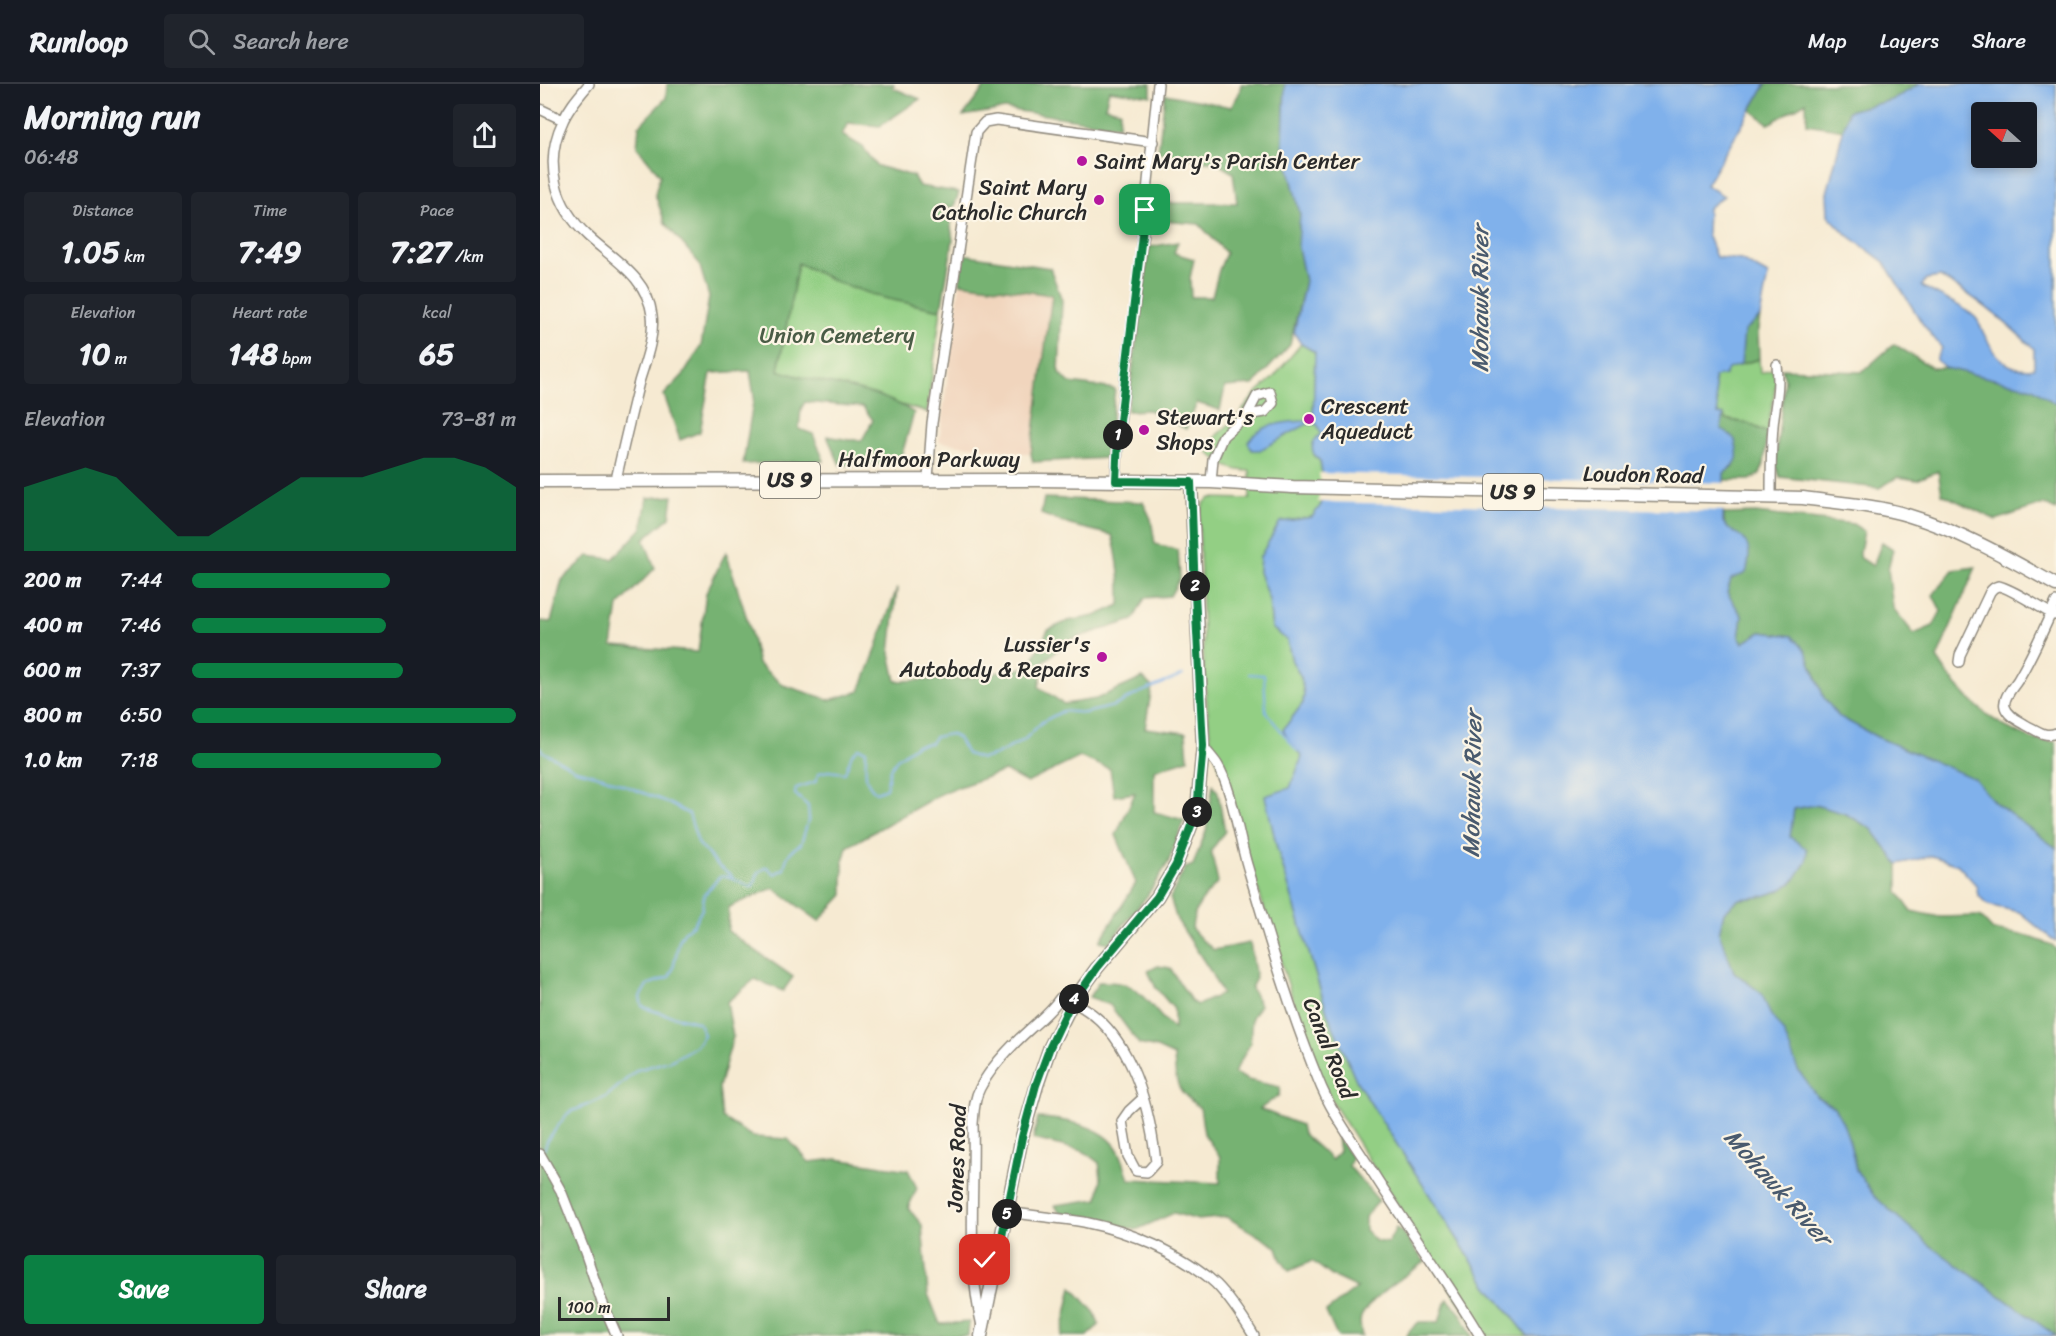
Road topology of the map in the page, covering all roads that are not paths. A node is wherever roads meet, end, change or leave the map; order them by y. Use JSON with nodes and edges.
{"nodes":[{"id":1,"x":589,"y":84,"type":"edge"},
{"id":2,"x":1158,"y":84,"type":"edge"},
{"id":3,"x":540,"y":109,"type":"edge"},
{"id":4,"x":563,"y":120,"type":"junction"},
{"id":5,"x":1153,"y":142,"type":"junction"},
{"id":6,"x":1777,"y":365,"type":"dead end"},
{"id":7,"x":1247,"y":415,"type":"dead end"},
{"id":8,"x":928,"y":479,"type":"junction"},
{"id":9,"x":616,"y":480,"type":"junction"},
{"id":10,"x":540,"y":481,"type":"edge"},
{"id":11,"x":1116,"y":481,"type":"junction"},
{"id":12,"x":1191,"y":482,"type":"junction"},
{"id":13,"x":1210,"y":482,"type":"junction"},
{"id":14,"x":1770,"y":497,"type":"junction"},
{"id":15,"x":2056,"y":585,"type":"edge"},
{"id":16,"x":2056,"y":602,"type":"edge"},
{"id":17,"x":2053,"y":615,"type":"edge"},
{"id":18,"x":1959,"y":662,"type":"dead end"},
{"id":19,"x":2056,"y":733,"type":"edge"},
{"id":20,"x":1203,"y":746,"type":"junction"},
{"id":21,"x":1073,"y":1001,"type":"junction"},
{"id":22,"x":1142,"y":1099,"type":"junction"},
{"id":23,"x":540,"y":1154,"type":"edge"},
{"id":24,"x":1007,"y":1212,"type":"junction"},
{"id":25,"x":974,"y":1259,"type":"junction"},
{"id":26,"x":997,"y":1261,"type":"junction"},
{"id":27,"x":982,"y":1332,"type":"edge"},
{"id":28,"x":617,"y":1336,"type":"edge"},
{"id":29,"x":1254,"y":1336,"type":"edge"},
{"id":30,"x":1480,"y":1336,"type":"edge"}],
"edges":[{"from":1,"to":4,"type":"street"},
{"from":2,"to":5,"type":"street"},
{"from":3,"to":4,"type":"street"},
{"from":4,"to":9,"type":"street"},
{"from":5,"to":8,"type":"street"},
{"from":5,"to":11,"type":"street"},
{"from":6,"to":14,"type":"street"},
{"from":7,"to":13,"type":"street"},
{"from":8,"to":9,"type":"main road","name":"Halfmoon Parkway","number":"US 9"},
{"from":8,"to":11,"type":"main road","name":"Halfmoon Parkway","number":"US 9"},
{"from":9,"to":10,"type":"main road","name":"Halfmoon Parkway","number":"US 9"},
{"from":11,"to":12,"type":"main road","name":"Halfmoon Parkway","number":"US 9"},
{"from":12,"to":13,"type":"main road","name":"Halfmoon Parkway","number":"US 9"},
{"from":12,"to":20,"type":"main road"},
{"from":13,"to":14,"type":"main road","name":"Loudon Road","number":"US 9"},
{"from":14,"to":15,"type":"main road","name":"Loudon Road","number":"US 9"},
{"from":16,"to":17,"type":"street"},
{"from":17,"to":18,"type":"street"},
{"from":17,"to":19,"type":"street"},
{"from":20,"to":21,"type":"main road"},
{"from":20,"to":30,"type":"street","name":"Canal Road"},
{"from":21,"to":22,"type":"street"},
{"from":21,"to":24,"type":"main road"},
{"from":21,"to":25,"type":"street","name":"Jones Road"},
{"from":22,"to":22,"type":"street"},
{"from":23,"to":28,"type":"street"},
{"from":24,"to":26,"type":"main road"},
{"from":24,"to":29,"type":"street"},
{"from":25,"to":26,"type":"street"},
{"from":25,"to":27,"type":"street","name":"Jones Road"},
{"from":26,"to":27,"type":"main road"}]}
